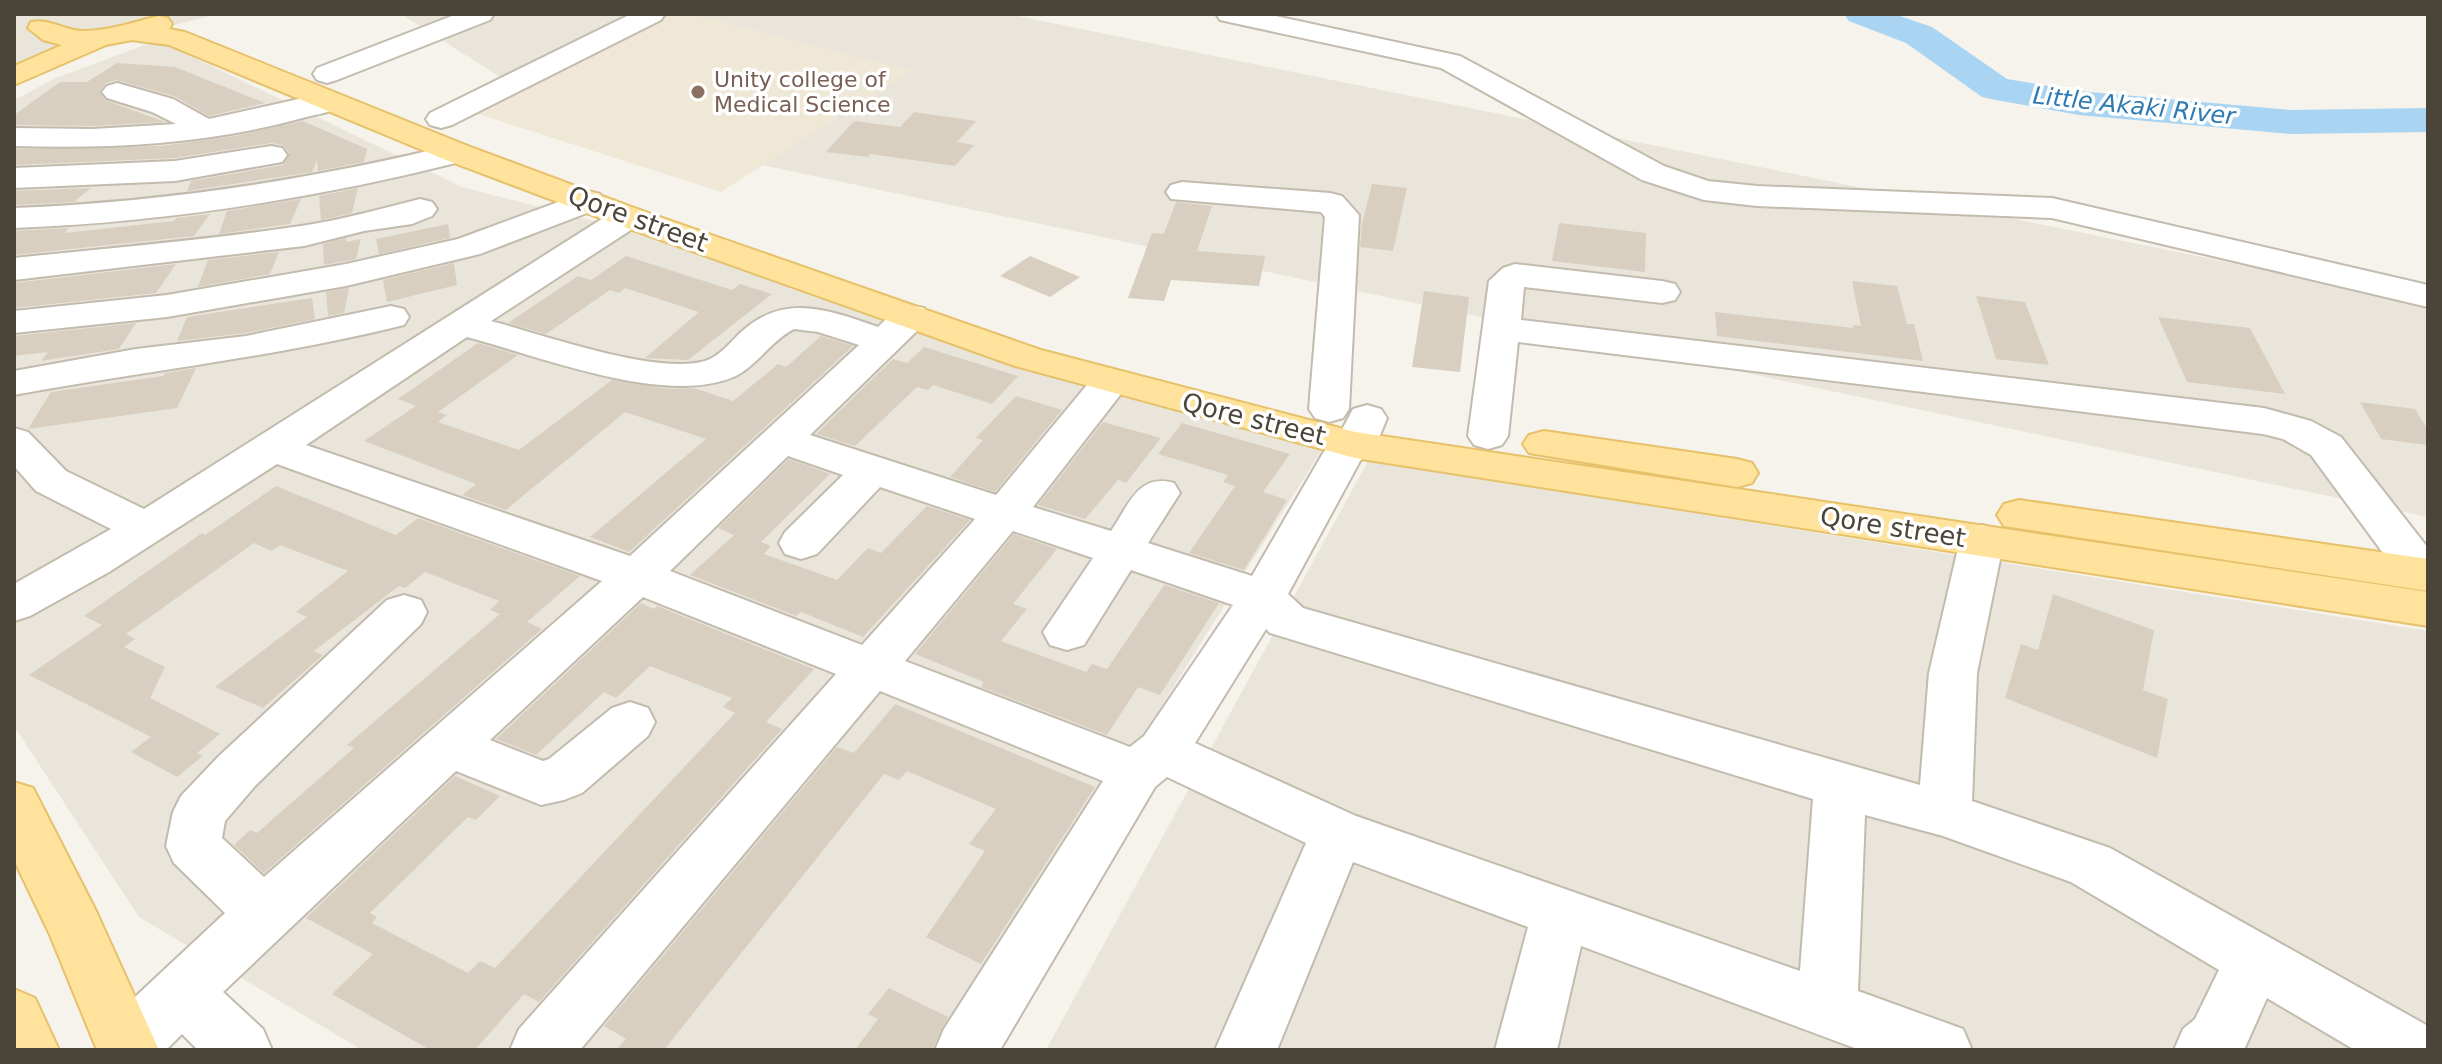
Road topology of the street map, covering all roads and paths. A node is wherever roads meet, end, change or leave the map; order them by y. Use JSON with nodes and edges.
{"nodes":[{"id":1,"x":183,"y":14,"type":"edge"},
{"id":2,"x":203,"y":14,"type":"edge"},
{"id":3,"x":481,"y":14,"type":"edge"},
{"id":4,"x":652,"y":14,"type":"edge"},
{"id":5,"x":1229,"y":14,"type":"edge"},
{"id":6,"x":44,"y":21,"type":"edge"},
{"id":7,"x":119,"y":35,"type":"junction"},
{"id":8,"x":14,"y":51,"type":"edge"},
{"id":9,"x":14,"y":76,"type":"edge"},
{"id":10,"x":328,"y":88,"type":"junction"},
{"id":11,"x":117,"y":92,"type":"dead end"},
{"id":12,"x":203,"y":129,"type":"junction"},
{"id":13,"x":449,"y":136,"type":"junction"},
{"id":14,"x":14,"y":137,"type":"edge"},
{"id":15,"x":271,"y":155,"type":"dead end"},
{"id":16,"x":186,"y":170,"type":"junction"},
{"id":17,"x":14,"y":178,"type":"edge"},
{"id":18,"x":1182,"y":192,"type":"dead end"},
{"id":19,"x":371,"y":199,"type":"junction"},
{"id":20,"x":588,"y":201,"type":"junction"},
{"id":21,"x":155,"y":211,"type":"junction"},
{"id":22,"x":628,"y":217,"type":"junction"},
{"id":23,"x":14,"y":218,"type":"edge"},
{"id":24,"x":512,"y":231,"type":"junction"},
{"id":25,"x":304,"y":236,"type":"junction"},
{"id":26,"x":14,"y":269,"type":"edge"},
{"id":27,"x":297,"y":284,"type":"junction"},
{"id":28,"x":1662,"y":292,"type":"dead end"},
{"id":29,"x":2428,"y":296,"type":"edge"},
{"id":30,"x":167,"y":306,"type":"junction"},
{"id":31,"x":391,"y":317,"type":"dead end"},
{"id":32,"x":14,"y":322,"type":"edge"},
{"id":33,"x":459,"y":324,"type":"junction"},
{"id":34,"x":897,"y":328,"type":"junction"},
{"id":35,"x":1499,"y":329,"type":"junction"},
{"id":36,"x":136,"y":361,"type":"junction"},
{"id":37,"x":1110,"y":382,"type":"junction"},
{"id":38,"x":14,"y":383,"type":"edge"},
{"id":39,"x":1351,"y":424,"type":"junction"},
{"id":40,"x":1488,"y":436,"type":"junction"},
{"id":41,"x":781,"y":440,"type":"junction"},
{"id":42,"x":14,"y":441,"type":"edge"},
{"id":43,"x":273,"y":448,"type":"junction"},
{"id":44,"x":873,"y":469,"type":"junction"},
{"id":45,"x":1159,"y":493,"type":"dead end"},
{"id":46,"x":1003,"y":515,"type":"junction"},
{"id":47,"x":147,"y":528,"type":"junction"},
{"id":48,"x":1982,"y":540,"type":"junction"},
{"id":49,"x":801,"y":543,"type":"dead end"},
{"id":50,"x":1121,"y":553,"type":"junction"},
{"id":51,"x":637,"y":576,"type":"junction"},
{"id":52,"x":2427,"y":586,"type":"edge"},
{"id":53,"x":1263,"y":597,"type":"junction"},
{"id":54,"x":14,"y":604,"type":"edge"},
{"id":55,"x":404,"y":612,"type":"dead end"},
{"id":56,"x":1067,"y":632,"type":"dead end"},
{"id":57,"x":871,"y":666,"type":"junction"},
{"id":58,"x":630,"y":722,"type":"dead end"},
{"id":59,"x":451,"y":746,"type":"junction"},
{"id":60,"x":1149,"y":762,"type":"junction"},
{"id":61,"x":1840,"y":786,"type":"junction"},
{"id":62,"x":14,"y":804,"type":"edge"},
{"id":63,"x":1945,"y":814,"type":"junction"},
{"id":64,"x":1338,"y":833,"type":"junction"},
{"id":65,"x":264,"y":913,"type":"junction"},
{"id":66,"x":1560,"y":913,"type":"junction"},
{"id":67,"x":2255,"y":959,"type":"junction"},
{"id":68,"x":180,"y":992,"type":"junction"},
{"id":69,"x":1827,"y":1009,"type":"junction"},
{"id":70,"x":14,"y":1018,"type":"edge"},
{"id":71,"x":128,"y":1048,"type":"edge"},
{"id":72,"x":28,"y":1050,"type":"edge"},
{"id":73,"x":241,"y":1050,"type":"edge"},
{"id":74,"x":541,"y":1050,"type":"edge"},
{"id":75,"x":966,"y":1050,"type":"edge"},
{"id":76,"x":1246,"y":1050,"type":"edge"},
{"id":77,"x":1526,"y":1050,"type":"edge"},
{"id":78,"x":1941,"y":1050,"type":"edge"},
{"id":79,"x":2205,"y":1050,"type":"edge"},
{"id":80,"x":2412,"y":1050,"type":"edge"}],
"edges":[{"from":1,"to":7,"type":"main road"},
{"from":2,"to":10,"type":"main road","name":"Qore street"},
{"from":3,"to":10,"type":"street"},
{"from":4,"to":13,"type":"street"},
{"from":5,"to":29,"type":"street"},
{"from":6,"to":7,"type":"main road"},
{"from":6,"to":8,"type":"main road"},
{"from":7,"to":9,"type":"main road"},
{"from":7,"to":10,"type":"main road","name":"Qore street"},
{"from":10,"to":12,"type":"street"},
{"from":10,"to":13,"type":"main road","name":"Qore street"},
{"from":11,"to":12,"type":"street"},
{"from":12,"to":14,"type":"street"},
{"from":13,"to":19,"type":"street"},
{"from":13,"to":20,"type":"main road","name":"Qore street"},
{"from":13,"to":39,"type":"main road","name":"Qore street"},
{"from":15,"to":16,"type":"street"},
{"from":16,"to":17,"type":"street"},
{"from":16,"to":21,"type":"street"},
{"from":18,"to":39,"type":"street"},
{"from":19,"to":21,"type":"street"},
{"from":19,"to":24,"type":"street"},
{"from":19,"to":25,"type":"street"},
{"from":20,"to":22,"type":"main road","name":"Qore street"},
{"from":20,"to":24,"type":"street"},
{"from":21,"to":23,"type":"street"},
{"from":22,"to":33,"type":"street"},
{"from":22,"to":34,"type":"main road","name":"Qore street"},
{"from":24,"to":27,"type":"street"},
{"from":25,"to":26,"type":"street"},
{"from":25,"to":27,"type":"street"},
{"from":27,"to":30,"type":"street"},
{"from":28,"to":35,"type":"street"},
{"from":30,"to":32,"type":"street"},
{"from":30,"to":36,"type":"street"},
{"from":31,"to":36,"type":"street"},
{"from":33,"to":34,"type":"street"},
{"from":33,"to":43,"type":"street"},
{"from":34,"to":37,"type":"main road","name":"Qore street"},
{"from":34,"to":41,"type":"street"},
{"from":35,"to":40,"type":"street"},
{"from":35,"to":52,"type":"street"},
{"from":36,"to":38,"type":"street"},
{"from":37,"to":39,"type":"main road","name":"Qore street"},
{"from":37,"to":46,"type":"street"},
{"from":39,"to":40,"type":"main road","name":"Qore street"},
{"from":39,"to":48,"type":"main road","name":"Qore street"},
{"from":39,"to":53,"type":"street"},
{"from":40,"to":52,"type":"main road","name":"Qore street"},
{"from":41,"to":44,"type":"street"},
{"from":41,"to":51,"type":"street"},
{"from":42,"to":47,"type":"street"},
{"from":43,"to":47,"type":"street"},
{"from":43,"to":51,"type":"street"},
{"from":44,"to":46,"type":"street"},
{"from":44,"to":49,"type":"street"},
{"from":45,"to":50,"type":"street"},
{"from":46,"to":50,"type":"street"},
{"from":46,"to":57,"type":"street"},
{"from":47,"to":54,"type":"street"},
{"from":48,"to":52,"type":"main road","name":"Qore street"},
{"from":48,"to":63,"type":"street"},
{"from":50,"to":53,"type":"street"},
{"from":50,"to":56,"type":"street"},
{"from":51,"to":57,"type":"street"},
{"from":51,"to":59,"type":"street"},
{"from":53,"to":60,"type":"street"},
{"from":53,"to":61,"type":"street"},
{"from":55,"to":65,"type":"street"},
{"from":57,"to":60,"type":"street"},
{"from":57,"to":74,"type":"street"},
{"from":58,"to":59,"type":"street"},
{"from":59,"to":65,"type":"street"},
{"from":60,"to":64,"type":"street"},
{"from":60,"to":75,"type":"street"},
{"from":61,"to":63,"type":"street"},
{"from":61,"to":69,"type":"street"},
{"from":62,"to":71,"type":"main road"},
{"from":63,"to":67,"type":"street"},
{"from":64,"to":66,"type":"street"},
{"from":64,"to":76,"type":"street"},
{"from":65,"to":68,"type":"street"},
{"from":66,"to":69,"type":"street"},
{"from":66,"to":77,"type":"street"},
{"from":67,"to":79,"type":"street"},
{"from":67,"to":80,"type":"street"},
{"from":68,"to":71,"type":"street"},
{"from":68,"to":73,"type":"street"},
{"from":69,"to":78,"type":"street"},
{"from":70,"to":72,"type":"main road"}]}
